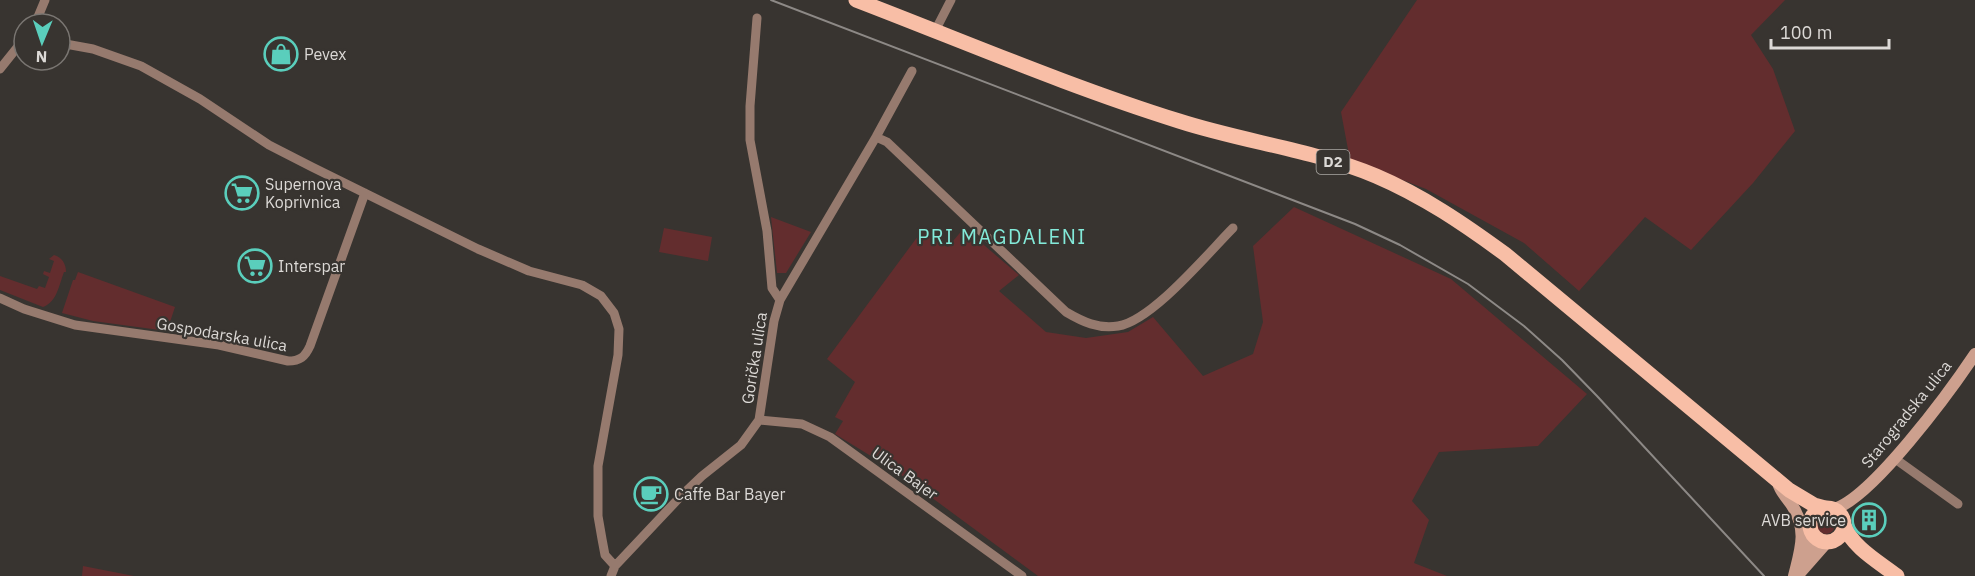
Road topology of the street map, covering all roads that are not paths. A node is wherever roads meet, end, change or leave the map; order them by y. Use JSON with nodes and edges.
{"nodes":[{"id":1,"x":856,"y":0,"type":"edge"},
{"id":2,"x":951,"y":0,"type":"edge"},
{"id":3,"x":757,"y":18,"type":"dead end"},
{"id":4,"x":935,"y":30,"type":"junction"},
{"id":5,"x":72,"y":45,"type":"edge"},
{"id":6,"x":12,"y":54,"type":"edge"},
{"id":7,"x":0,"y":69,"type":"edge"},
{"id":8,"x":912,"y":71,"type":"dead end"},
{"id":9,"x":876,"y":137,"type":"junction"},
{"id":10,"x":365,"y":193,"type":"junction"},
{"id":11,"x":1233,"y":228,"type":"dead end"},
{"id":12,"x":0,"y":298,"type":"edge"},
{"id":13,"x":780,"y":300,"type":"junction"},
{"id":14,"x":1975,"y":354,"type":"edge"},
{"id":15,"x":759,"y":420,"type":"junction"},
{"id":16,"x":1894,"y":458,"type":"junction"},
{"id":17,"x":1777,"y":479,"type":"junction"},
{"id":18,"x":1789,"y":490,"type":"junction"},
{"id":19,"x":1861,"y":494,"type":"junction"},
{"id":20,"x":1958,"y":504,"type":"dead end"},
{"id":21,"x":1829,"y":509,"type":"junction"},
{"id":22,"x":1844,"y":523,"type":"junction"},
{"id":23,"x":1811,"y":528,"type":"junction"},
{"id":24,"x":1831,"y":541,"type":"junction"},
{"id":25,"x":1863,"y":550,"type":"junction"},
{"id":26,"x":1806,"y":564,"type":"junction"},
{"id":27,"x":615,"y":566,"type":"junction"},
{"id":28,"x":610,"y":576,"type":"edge"},
{"id":29,"x":1022,"y":576,"type":"edge"},
{"id":30,"x":1795,"y":576,"type":"edge"},
{"id":31,"x":1897,"y":576,"type":"edge"}],
"edges":[{"from":1,"to":4,"type":"main road","number":"D2"},
{"from":2,"to":4,"type":"street"},
{"from":3,"to":13,"type":"street","name":"Gorička ulica"},
{"from":4,"to":17,"type":"main road","number":"D2"},
{"from":5,"to":10,"type":"street"},
{"from":6,"to":7,"type":"street"},
{"from":8,"to":9,"type":"street","name":"Gorička ulica"},
{"from":9,"to":11,"type":"street"},
{"from":9,"to":13,"type":"street","name":"Gorička ulica"},
{"from":10,"to":12,"type":"street","name":"Gospodarska ulica"},
{"from":10,"to":27,"type":"street"},
{"from":13,"to":15,"type":"street","name":"Gorička ulica"},
{"from":14,"to":16,"type":"main road","name":"Starogradska ulica"},
{"from":15,"to":27,"type":"street","name":"Gorička ulica"},
{"from":15,"to":29,"type":"street","name":"Ulica Bajer"},
{"from":16,"to":19,"type":"main road","name":"Starogradska ulica"},
{"from":16,"to":20,"type":"street"},
{"from":17,"to":18,"type":"main road","number":"D2"},
{"from":17,"to":30,"type":"main road"},
{"from":18,"to":21,"type":"main road","number":"D2"},
{"from":18,"to":23,"type":"main road","number":"D2"},
{"from":19,"to":21,"type":"main road","name":"Starogradska ulica"},
{"from":19,"to":22,"type":"main road","name":"Starogradska ulica"},
{"from":21,"to":22,"type":"main road","number":"D2"},
{"from":21,"to":23,"type":"main road"},
{"from":22,"to":24,"type":"main road"},
{"from":22,"to":25,"type":"main road","number":"D2"},
{"from":23,"to":24,"type":"main road","number":"D2"},
{"from":23,"to":26,"type":"main road"},
{"from":24,"to":25,"type":"main road","number":"D2"},
{"from":24,"to":26,"type":"main road"},
{"from":25,"to":31,"type":"main road","number":"D2"},
{"from":26,"to":30,"type":"main road"},
{"from":27,"to":28,"type":"street","name":"Gorička ulica"}]}
